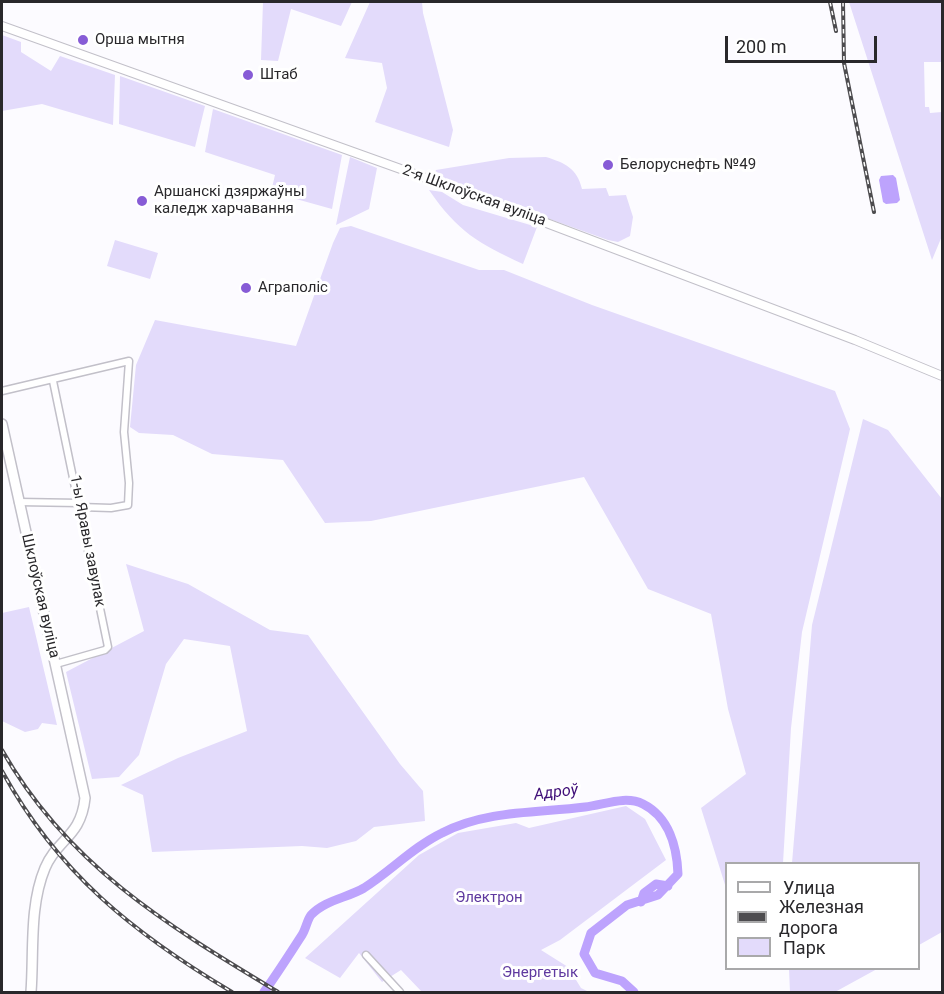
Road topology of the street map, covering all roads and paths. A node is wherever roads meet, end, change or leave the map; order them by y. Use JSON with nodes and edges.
{"nodes":[{"id":1,"x":2,"y":26,"type":"edge"},
{"id":2,"x":942,"y":376,"type":"edge"},
{"id":3,"x":53,"y":381,"type":"junction"},
{"id":4,"x":2,"y":391,"type":"edge"},
{"id":5,"x":2,"y":424,"type":"edge"},
{"id":6,"x":18,"y":502,"type":"junction"},
{"id":7,"x":80,"y":505,"type":"junction"},
{"id":8,"x":56,"y":664,"type":"junction"},
{"id":9,"x":366,"y":955,"type":"dead end"},
{"id":10,"x":31,"y":993,"type":"edge"},
{"id":11,"x":400,"y":993,"type":"edge"}],
"edges":[{"from":1,"to":2,"type":"street","name":"2-я Шклоўская вуліца"},
{"from":3,"to":4,"type":"street"},
{"from":3,"to":7,"type":"street","name":"1-ы Яравы завулак"},
{"from":3,"to":7,"type":"street"},
{"from":5,"to":6,"type":"main road","name":"Шклоўская вуліца"},
{"from":6,"to":7,"type":"street"},
{"from":6,"to":8,"type":"main road","name":"Шклоўская вуліца"},
{"from":7,"to":8,"type":"street","name":"1-ы Яравы завулак"},
{"from":8,"to":10,"type":"main road","name":"Шклоўская вуліца"},
{"from":9,"to":11,"type":"street"}]}
